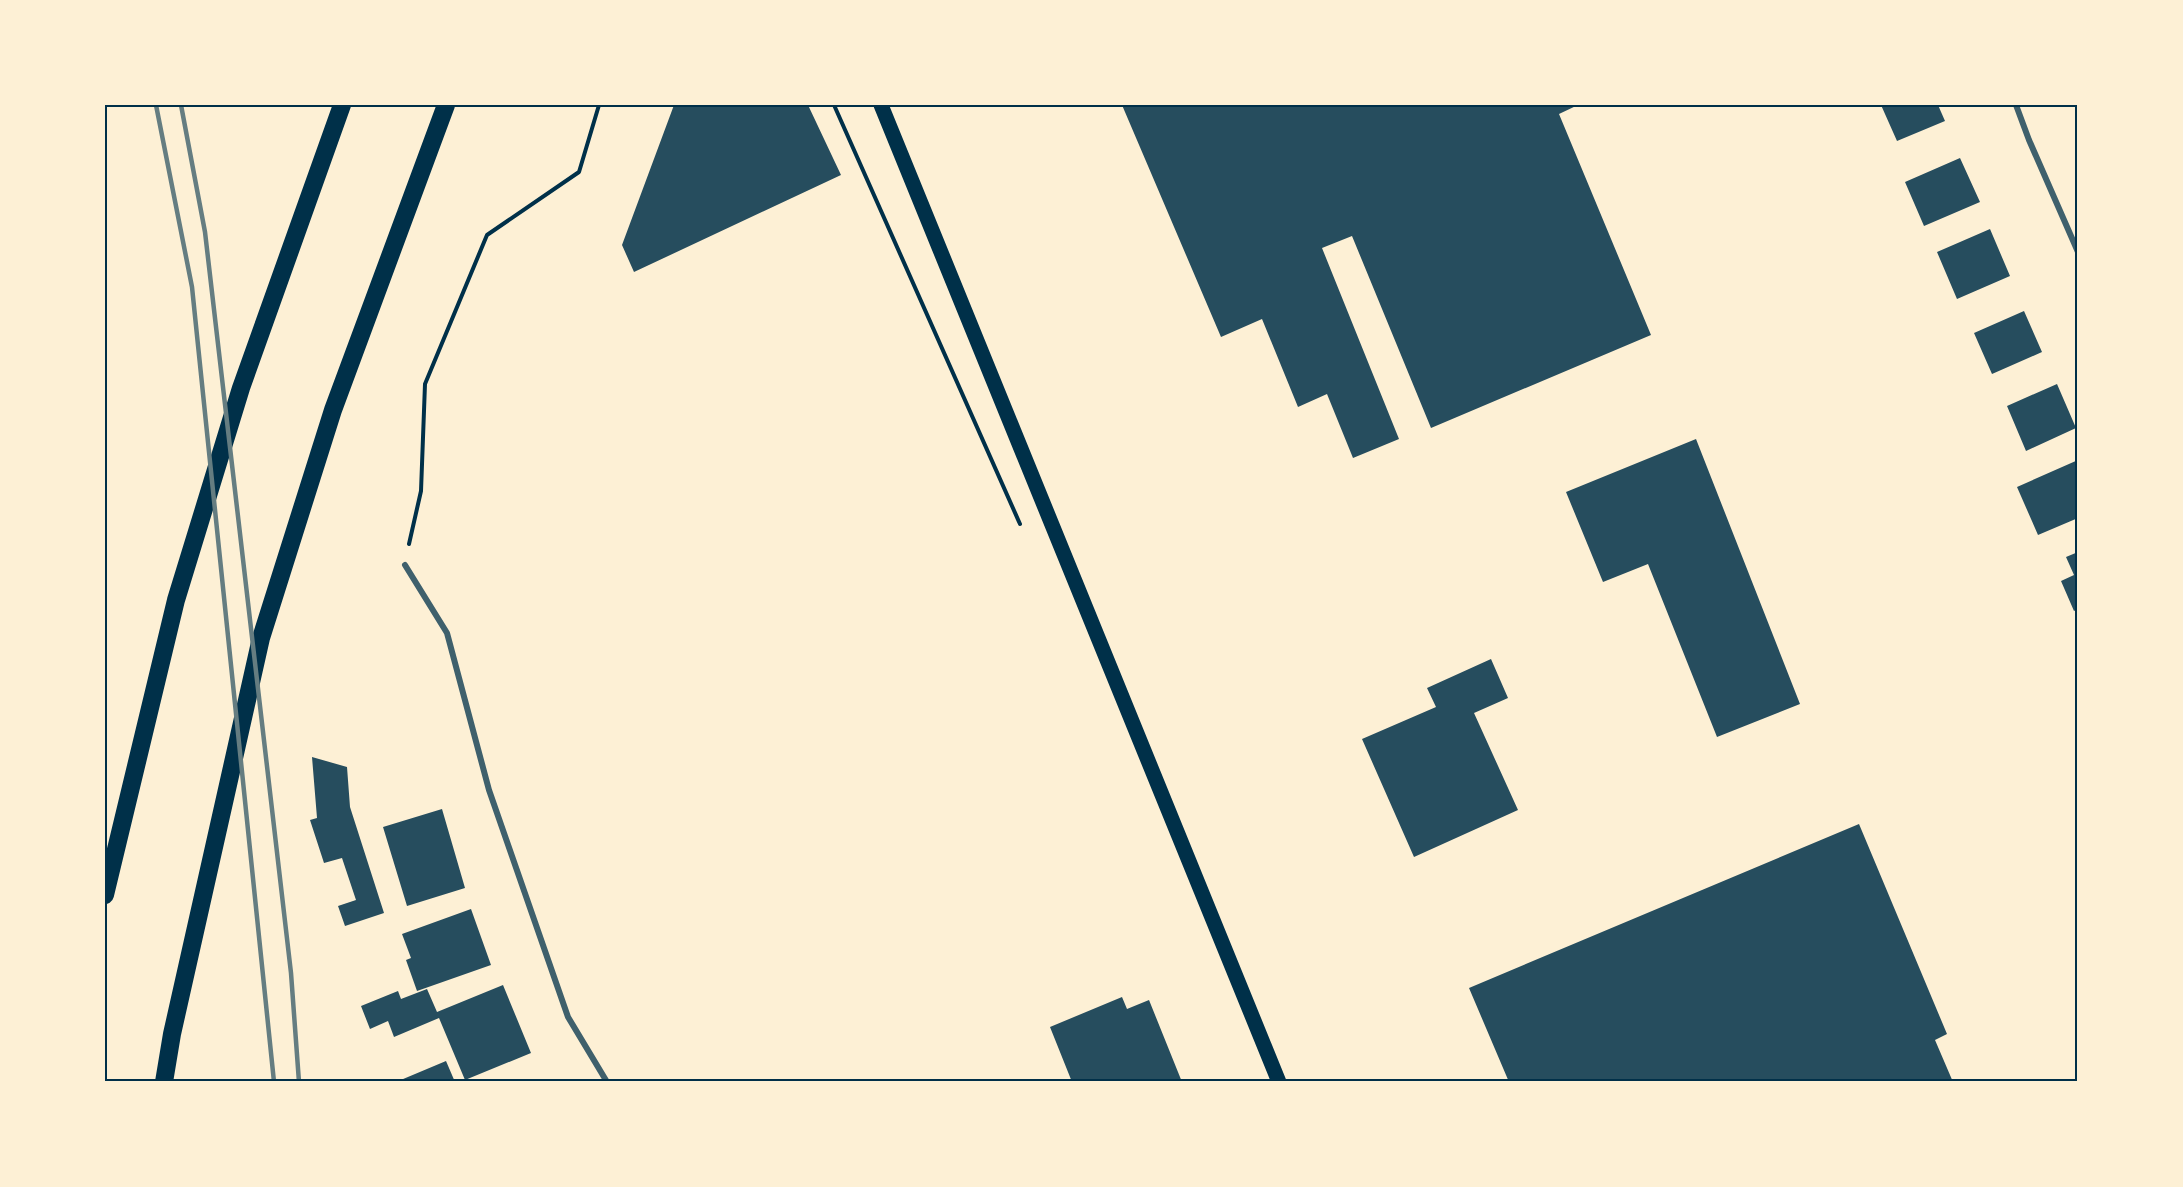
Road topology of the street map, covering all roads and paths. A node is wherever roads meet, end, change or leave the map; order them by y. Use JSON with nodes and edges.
{"nodes":[{"id":1,"x":342,"y":105,"type":"edge"},
{"id":2,"x":446,"y":105,"type":"edge"},
{"id":3,"x":599,"y":105,"type":"edge"},
{"id":4,"x":834,"y":105,"type":"edge"},
{"id":5,"x":881,"y":105,"type":"edge"},
{"id":6,"x":2016,"y":105,"type":"edge"},
{"id":7,"x":875,"y":199,"type":"dead end"},
{"id":8,"x":2078,"y":252,"type":"edge"},
{"id":9,"x":405,"y":565,"type":"joint"},
{"id":10,"x":105,"y":895,"type":"edge"},
{"id":11,"x":164,"y":1082,"type":"edge"},
{"id":12,"x":607,"y":1082,"type":"edge"},
{"id":13,"x":1279,"y":1082,"type":"edge"}],
"edges":[{"from":1,"to":10,"type":"highway"},
{"from":2,"to":11,"type":"highway"},
{"from":3,"to":9,"type":"path"},
{"from":4,"to":7,"type":"path"},
{"from":5,"to":13,"type":"main road"},
{"from":6,"to":8,"type":"street"},
{"from":9,"to":12,"type":"street"}]}
